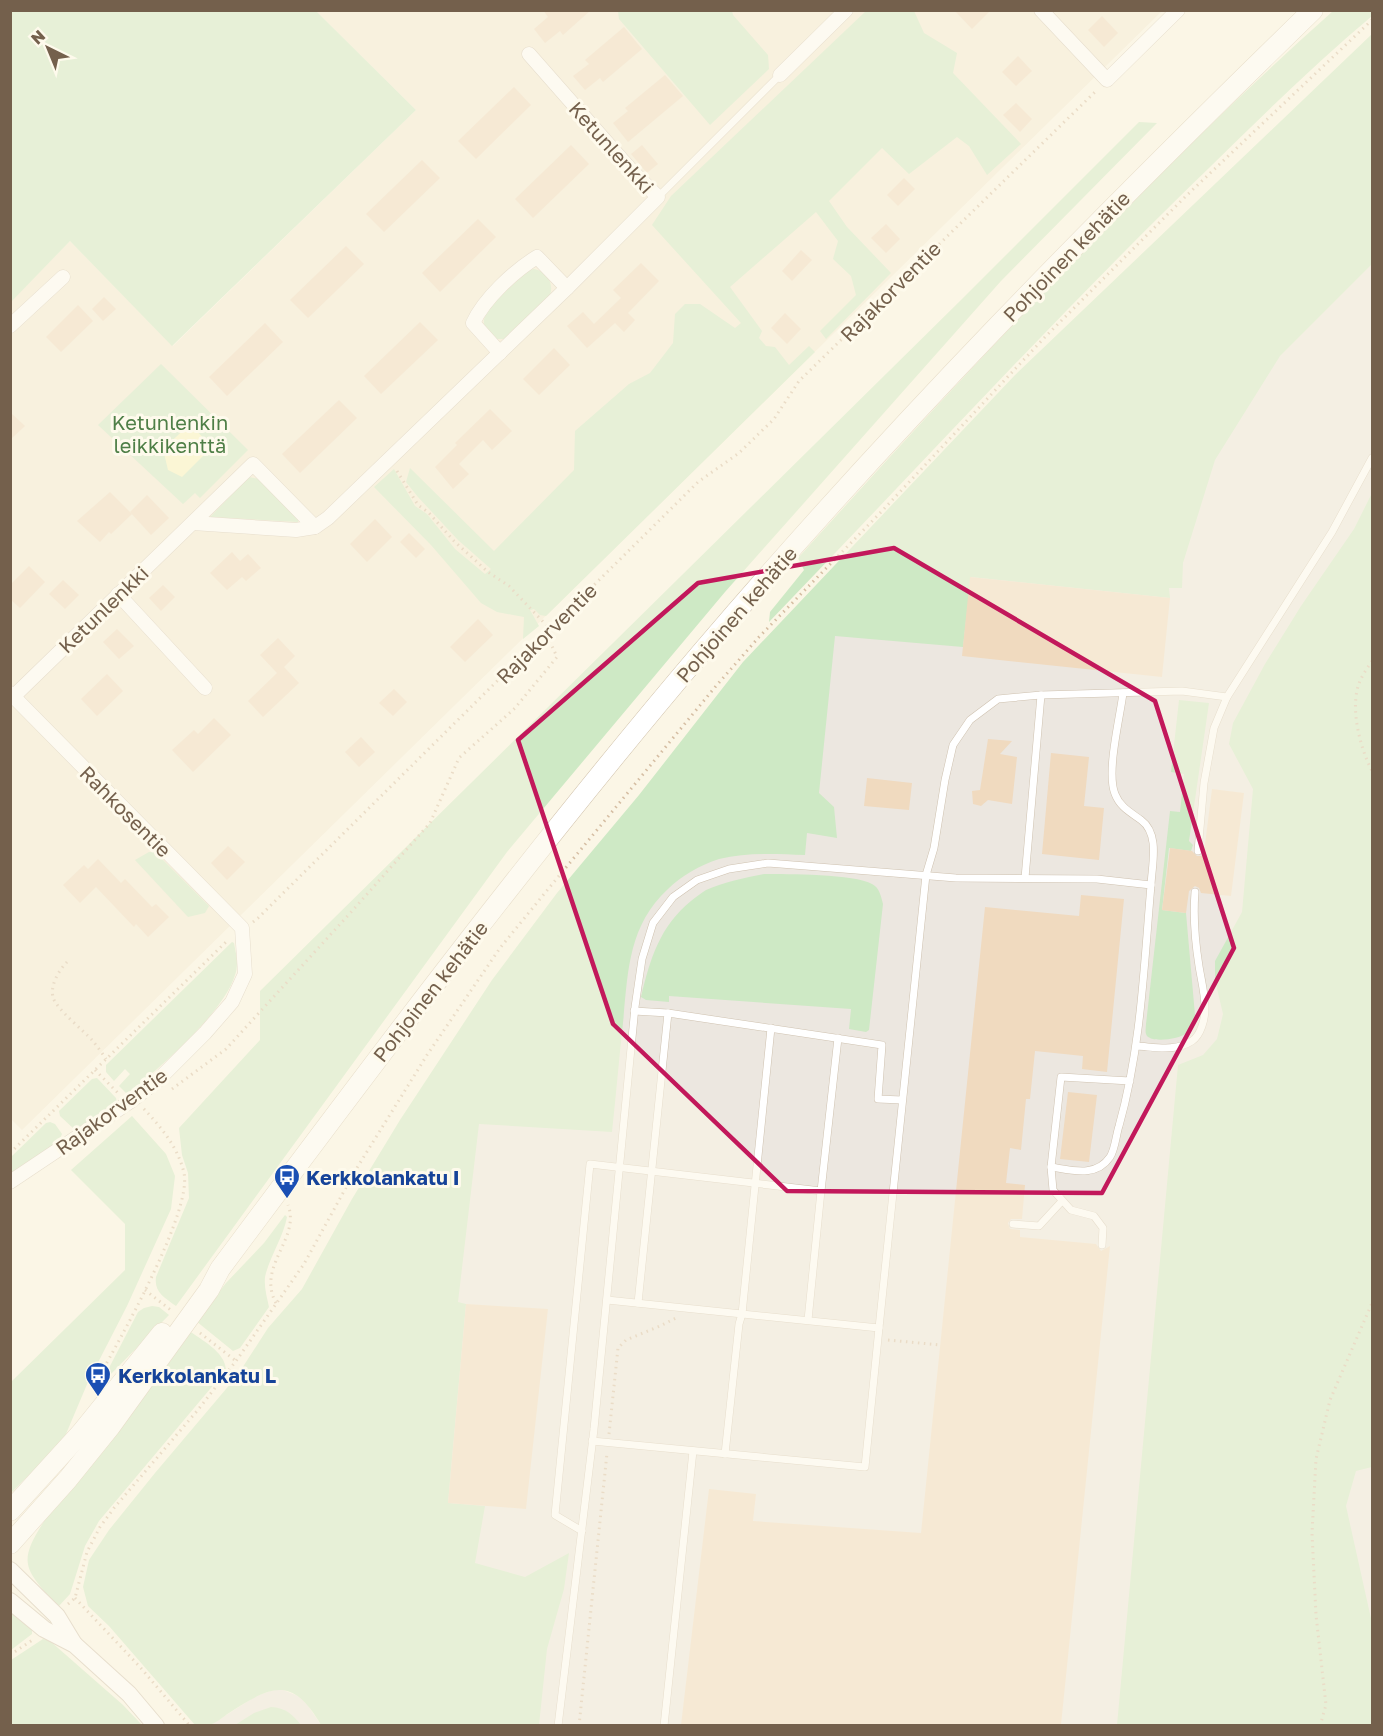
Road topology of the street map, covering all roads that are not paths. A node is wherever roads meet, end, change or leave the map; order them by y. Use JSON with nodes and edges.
{"nodes":[{"id":1,"x":846,"y":10,"type":"edge"},
{"id":2,"x":1041,"y":10,"type":"edge"},
{"id":3,"x":1178,"y":10,"type":"edge"},
{"id":4,"x":1313,"y":10,"type":"edge"},
{"id":5,"x":529,"y":54,"type":"dead end"},
{"id":6,"x":780,"y":75,"type":"joint"},
{"id":7,"x":658,"y":197,"type":"junction"},
{"id":8,"x":63,"y":277,"type":"dead end"},
{"id":9,"x":567,"y":288,"type":"junction"},
{"id":10,"x":10,"y":326,"type":"edge"},
{"id":11,"x":500,"y":353,"type":"junction"},
{"id":12,"x":1372,"y":458,"type":"edge"},
{"id":13,"x":194,"y":523,"type":"junction"},
{"id":14,"x":315,"y":527,"type":"junction"},
{"id":15,"x":118,"y":594,"type":"junction"},
{"id":16,"x":205,"y":688,"type":"dead end"},
{"id":17,"x":1123,"y":693,"type":"junction"},
{"id":18,"x":1041,"y":695,"type":"junction"},
{"id":19,"x":1227,"y":697,"type":"junction"},
{"id":20,"x":14,"y":702,"type":"edge"},
{"id":21,"x":1198,"y":851,"type":"dead end"},
{"id":22,"x":926,"y":875,"type":"junction"},
{"id":23,"x":1025,"y":878,"type":"junction"},
{"id":24,"x":1151,"y":885,"type":"junction"},
{"id":25,"x":1195,"y":892,"type":"dead end"},
{"id":26,"x":242,"y":928,"type":"joint"},
{"id":27,"x":634,"y":1011,"type":"junction"},
{"id":28,"x":668,"y":1013,"type":"junction"},
{"id":29,"x":771,"y":1028,"type":"junction"},
{"id":30,"x":838,"y":1038,"type":"junction"},
{"id":31,"x":1137,"y":1046,"type":"junction"},
{"id":32,"x":1130,"y":1081,"type":"junction"},
{"id":33,"x":902,"y":1100,"type":"junction"},
{"id":34,"x":1051,"y":1167,"type":"junction"},
{"id":35,"x":619,"y":1168,"type":"junction"},
{"id":36,"x":652,"y":1171,"type":"junction"},
{"id":37,"x":10,"y":1182,"type":"edge"},
{"id":38,"x":755,"y":1184,"type":"junction"},
{"id":39,"x":821,"y":1191,"type":"junction"},
{"id":40,"x":1062,"y":1201,"type":"junction"},
{"id":41,"x":1013,"y":1224,"type":"dead end"},
{"id":42,"x":1102,"y":1245,"type":"dead end"},
{"id":43,"x":220,"y":1269,"type":"junction"},
{"id":44,"x":607,"y":1300,"type":"junction"},
{"id":45,"x":638,"y":1303,"type":"junction"},
{"id":46,"x":742,"y":1314,"type":"junction"},
{"id":47,"x":808,"y":1320,"type":"junction"},
{"id":48,"x":879,"y":1328,"type":"junction"},
{"id":49,"x":592,"y":1441,"type":"junction"},
{"id":50,"x":693,"y":1451,"type":"junction"},
{"id":51,"x":725,"y":1454,"type":"junction"},
{"id":52,"x":10,"y":1511,"type":"edge"},
{"id":53,"x":582,"y":1531,"type":"junction"},
{"id":54,"x":10,"y":1544,"type":"edge"},
{"id":55,"x":10,"y":1570,"type":"edge"},
{"id":56,"x":10,"y":1601,"type":"edge"},
{"id":57,"x":75,"y":1645,"type":"junction"},
{"id":58,"x":156,"y":1725,"type":"edge"},
{"id":59,"x":558,"y":1725,"type":"edge"},
{"id":60,"x":664,"y":1725,"type":"edge"}],
"edges":[{"from":1,"to":6,"type":"street"},
{"from":2,"to":3,"type":"street"},
{"from":4,"to":43,"type":"main road","name":"Pohjoinen kehätie"},
{"from":5,"to":7,"type":"street","name":"Ketunlenkki"},
{"from":6,"to":7,"type":"lane"},
{"from":7,"to":9,"type":"street","name":"Ketunlenkki"},
{"from":8,"to":10,"type":"street"},
{"from":9,"to":11,"type":"street","name":"Ketunlenkki"},
{"from":9,"to":11,"type":"street"},
{"from":11,"to":14,"type":"street","name":"Ketunlenkki"},
{"from":12,"to":19,"type":"lane"},
{"from":13,"to":14,"type":"street"},
{"from":13,"to":14,"type":"street","name":"Ketunlenkki"},
{"from":13,"to":15,"type":"street","name":"Ketunlenkki"},
{"from":15,"to":16,"type":"street"},
{"from":15,"to":20,"type":"street","name":"Ketunlenkki"},
{"from":17,"to":18,"type":"lane"},
{"from":17,"to":19,"type":"lane"},
{"from":17,"to":24,"type":"lane"},
{"from":18,"to":22,"type":"lane"},
{"from":18,"to":23,"type":"lane"},
{"from":19,"to":21,"type":"lane"},
{"from":20,"to":26,"type":"street","name":"Rahkosentie"},
{"from":22,"to":23,"type":"lane"},
{"from":22,"to":27,"type":"lane"},
{"from":22,"to":33,"type":"lane"},
{"from":23,"to":24,"type":"lane"},
{"from":24,"to":31,"type":"lane"},
{"from":25,"to":31,"type":"lane"},
{"from":26,"to":37,"type":"street","name":"Rajakorventie"},
{"from":27,"to":28,"type":"lane"},
{"from":27,"to":35,"type":"lane"},
{"from":28,"to":29,"type":"lane"},
{"from":28,"to":36,"type":"lane"},
{"from":29,"to":30,"type":"lane"},
{"from":29,"to":38,"type":"lane"},
{"from":30,"to":33,"type":"lane"},
{"from":30,"to":39,"type":"lane"},
{"from":31,"to":32,"type":"lane"},
{"from":32,"to":34,"type":"lane"},
{"from":32,"to":34,"type":"lane"},
{"from":33,"to":48,"type":"lane"},
{"from":34,"to":40,"type":"lane"},
{"from":35,"to":36,"type":"lane"},
{"from":35,"to":44,"type":"lane"},
{"from":35,"to":53,"type":"lane"},
{"from":36,"to":38,"type":"lane"},
{"from":36,"to":45,"type":"lane"},
{"from":38,"to":39,"type":"lane"},
{"from":38,"to":46,"type":"lane"},
{"from":39,"to":47,"type":"lane"},
{"from":40,"to":41,"type":"lane"},
{"from":40,"to":42,"type":"lane"},
{"from":43,"to":52,"type":"main road","name":"Pohjoinen kehätie"},
{"from":43,"to":54,"type":"main road","name":"Pohjoinen kehätie"},
{"from":44,"to":45,"type":"lane"},
{"from":44,"to":49,"type":"lane"},
{"from":45,"to":46,"type":"lane"},
{"from":46,"to":47,"type":"lane"},
{"from":46,"to":51,"type":"lane"},
{"from":47,"to":48,"type":"lane"},
{"from":48,"to":51,"type":"lane"},
{"from":49,"to":50,"type":"lane"},
{"from":49,"to":53,"type":"lane"},
{"from":50,"to":51,"type":"lane"},
{"from":50,"to":60,"type":"lane"},
{"from":53,"to":59,"type":"lane"},
{"from":55,"to":57,"type":"street"},
{"from":56,"to":57,"type":"street"},
{"from":57,"to":58,"type":"street"}]}
